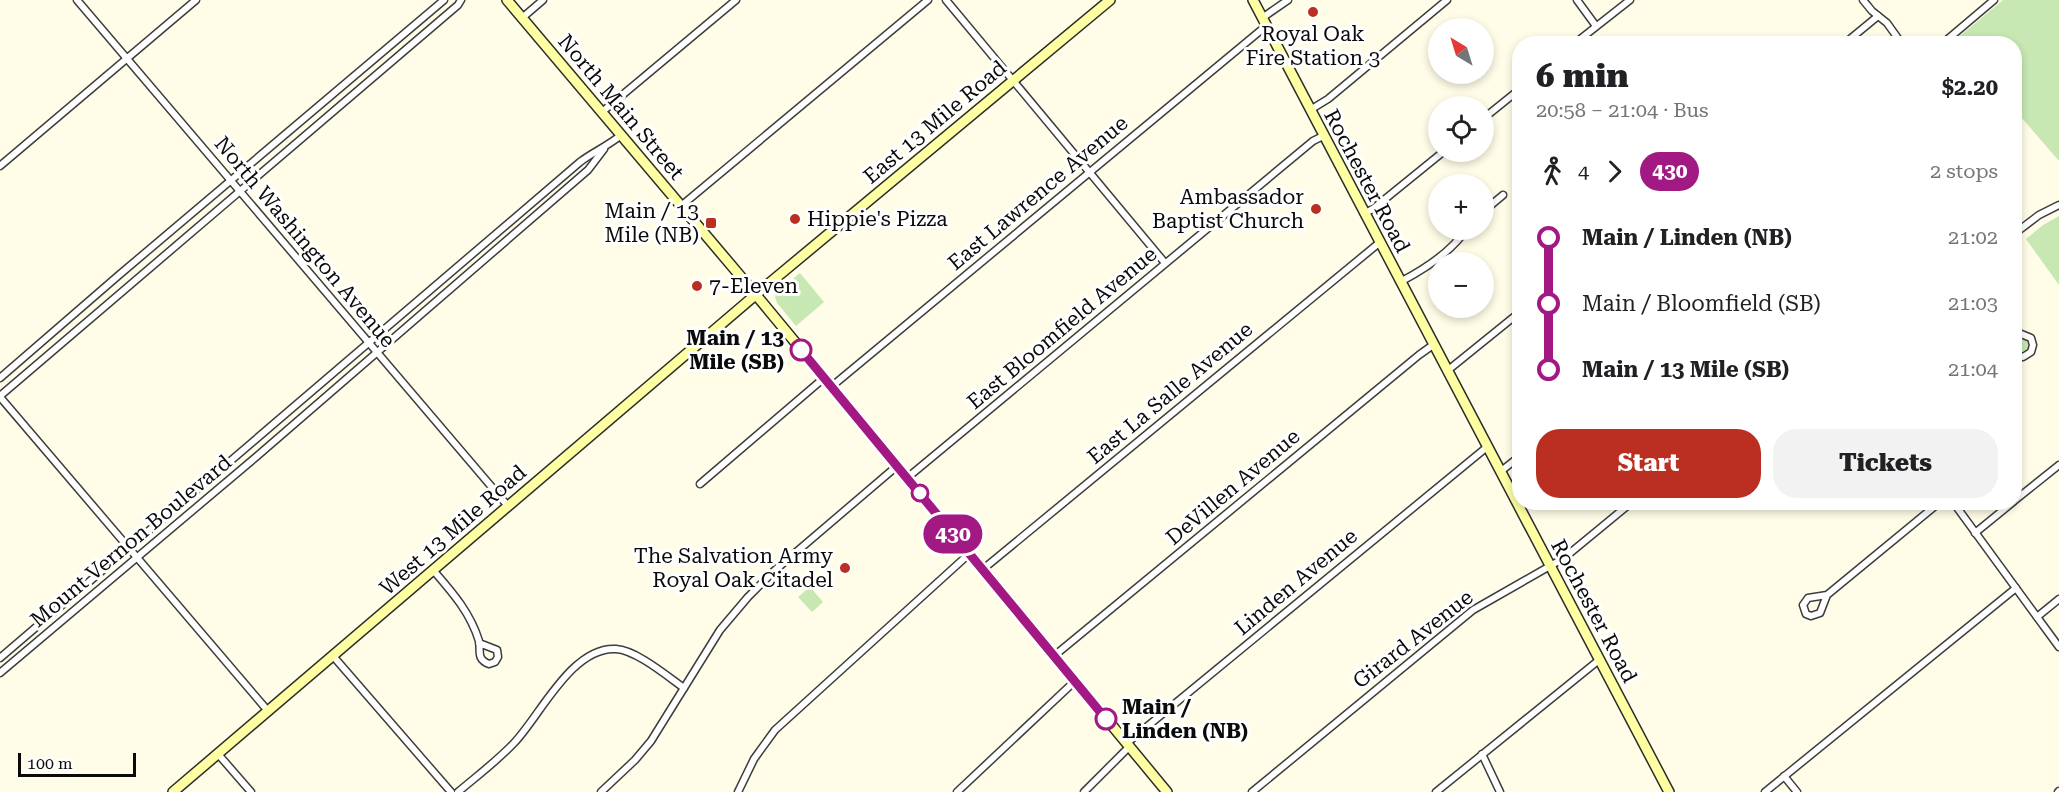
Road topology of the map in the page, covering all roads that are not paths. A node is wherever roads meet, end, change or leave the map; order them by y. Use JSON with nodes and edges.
{"nodes":[{"id":1,"x":77,"y":0,"type":"edge"},
{"id":2,"x":196,"y":0,"type":"edge"},
{"id":3,"x":444,"y":0,"type":"edge"},
{"id":4,"x":461,"y":0,"type":"edge"},
{"id":5,"x":507,"y":0,"type":"edge"},
{"id":6,"x":543,"y":0,"type":"edge"},
{"id":7,"x":736,"y":0,"type":"edge"},
{"id":8,"x":928,"y":0,"type":"edge"},
{"id":9,"x":946,"y":0,"type":"edge"},
{"id":10,"x":1110,"y":0,"type":"edge"},
{"id":11,"x":1253,"y":0,"type":"edge"},
{"id":12,"x":1288,"y":0,"type":"edge"},
{"id":13,"x":1447,"y":0,"type":"edge"},
{"id":14,"x":1577,"y":0,"type":"edge"},
{"id":15,"x":1630,"y":0,"type":"edge"},
{"id":16,"x":1863,"y":0,"type":"edge"},
{"id":17,"x":1994,"y":0,"type":"edge"},
{"id":18,"x":1878,"y":16,"type":"junction"},
{"id":19,"x":522,"y":18,"type":"junction"},
{"id":20,"x":1264,"y":22,"type":"junction"},
{"id":21,"x":1596,"y":26,"type":"junction"},
{"id":22,"x":1584,"y":36,"type":"edge"},
{"id":23,"x":1854,"y":36,"type":"edge"},
{"id":24,"x":1896,"y":36,"type":"edge"},
{"id":25,"x":1951,"y":36,"type":"edge"},
{"id":26,"x":127,"y":58,"type":"junction"},
{"id":27,"x":1012,"y":81,"type":"junction"},
{"id":28,"x":346,"y":84,"type":"junction"},
{"id":29,"x":354,"y":93,"type":"junction"},
{"id":30,"x":1512,"y":95,"type":"edge"},
{"id":31,"x":1494,"y":110,"type":"edge"},
{"id":32,"x":1309,"y":111,"type":"junction"},
{"id":33,"x":602,"y":112,"type":"junction"},
{"id":34,"x":621,"y":135,"type":"junction"},
{"id":35,"x":1323,"y":136,"type":"junction"},
{"id":36,"x":604,"y":149,"type":"junction"},
{"id":37,"x":1431,"y":162,"type":"edge"},
{"id":38,"x":0,"y":166,"type":"edge"},
{"id":39,"x":1088,"y":172,"type":"junction"},
{"id":40,"x":231,"y":182,"type":"junction"},
{"id":41,"x":239,"y":191,"type":"junction"},
{"id":42,"x":1503,"y":195,"type":"dead end"},
{"id":43,"x":1494,"y":203,"type":"edge"},
{"id":44,"x":2059,"y":205,"type":"edge"},
{"id":45,"x":681,"y":206,"type":"junction"},
{"id":46,"x":1364,"y":214,"type":"junction"},
{"id":47,"x":2022,"y":228,"type":"edge"},
{"id":48,"x":1457,"y":240,"type":"edge"},
{"id":49,"x":1379,"y":243,"type":"junction"},
{"id":50,"x":481,"y":246,"type":"junction"},
{"id":51,"x":489,"y":255,"type":"junction"},
{"id":52,"x":1165,"y":263,"type":"junction"},
{"id":53,"x":119,"y":275,"type":"junction"},
{"id":54,"x":1400,"y":282,"type":"junction"},
{"id":55,"x":129,"y":287,"type":"junction"},
{"id":56,"x":756,"y":295,"type":"junction"},
{"id":57,"x":1512,"y":318,"type":"edge"},
{"id":58,"x":2022,"y":334,"type":"edge"},
{"id":59,"x":369,"y":342,"type":"junction"},
{"id":60,"x":1433,"y":345,"type":"junction"},
{"id":61,"x":376,"y":351,"type":"junction"},
{"id":62,"x":2022,"y":357,"type":"edge"},
{"id":63,"x":1447,"y":371,"type":"junction"},
{"id":64,"x":0,"y":378,"type":"edge"},
{"id":65,"x":824,"y":378,"type":"junction"},
{"id":66,"x":831,"y":387,"type":"junction"},
{"id":67,"x":0,"y":397,"type":"edge"},
{"id":68,"x":248,"y":447,"type":"junction"},
{"id":69,"x":1487,"y":447,"type":"junction"},
{"id":70,"x":256,"y":457,"type":"junction"},
{"id":71,"x":1512,"y":462,"type":"edge"},
{"id":72,"x":2059,"y":465,"type":"edge"},
{"id":73,"x":897,"y":466,"type":"junction"},
{"id":74,"x":1500,"y":472,"type":"junction"},
{"id":75,"x":907,"y":478,"type":"junction"},
{"id":76,"x":700,"y":484,"type":"dead end"},
{"id":77,"x":1512,"y":495,"type":"edge"},
{"id":78,"x":2022,"y":495,"type":"edge"},
{"id":79,"x":508,"y":506,"type":"junction"},
{"id":80,"x":1520,"y":510,"type":"edge"},
{"id":81,"x":1622,"y":510,"type":"edge"},
{"id":82,"x":1930,"y":510,"type":"edge"},
{"id":83,"x":1959,"y":510,"type":"edge"},
{"id":84,"x":2004,"y":510,"type":"edge"},
{"id":85,"x":1975,"y":533,"type":"junction"},
{"id":86,"x":129,"y":547,"type":"junction"},
{"id":87,"x":969,"y":554,"type":"junction"},
{"id":88,"x":137,"y":557,"type":"junction"},
{"id":89,"x":1550,"y":566,"type":"junction"},
{"id":90,"x":433,"y":570,"type":"junction"},
{"id":91,"x":982,"y":570,"type":"junction"},
{"id":92,"x":2016,"y":588,"type":"junction"},
{"id":93,"x":1827,"y":595,"type":"dead end"},
{"id":94,"x":2059,"y":599,"type":"edge"},
{"id":95,"x":2037,"y":617,"type":"junction"},
{"id":96,"x":479,"y":643,"type":"dead end"},
{"id":97,"x":2059,"y":647,"type":"edge"},
{"id":98,"x":333,"y":656,"type":"junction"},
{"id":99,"x":1054,"y":656,"type":"junction"},
{"id":100,"x":0,"y":658,"type":"edge"},
{"id":101,"x":1599,"y":660,"type":"junction"},
{"id":102,"x":0,"y":673,"type":"edge"},
{"id":103,"x":1075,"y":681,"type":"junction"},
{"id":104,"x":684,"y":688,"type":"junction"},
{"id":105,"x":268,"y":711,"type":"junction"},
{"id":106,"x":1128,"y":745,"type":"junction"},
{"id":107,"x":218,"y":754,"type":"junction"},
{"id":108,"x":1482,"y":754,"type":"junction"},
{"id":109,"x":1784,"y":776,"type":"junction"},
{"id":110,"x":173,"y":792,"type":"edge"},
{"id":111,"x":251,"y":792,"type":"edge"},
{"id":112,"x":451,"y":792,"type":"edge"},
{"id":113,"x":458,"y":792,"type":"edge"},
{"id":114,"x":601,"y":792,"type":"edge"},
{"id":115,"x":738,"y":792,"type":"edge"},
{"id":116,"x":957,"y":792,"type":"edge"},
{"id":117,"x":1084,"y":792,"type":"edge"},
{"id":118,"x":1167,"y":792,"type":"edge"},
{"id":119,"x":1252,"y":792,"type":"edge"},
{"id":120,"x":1436,"y":792,"type":"edge"},
{"id":121,"x":1500,"y":792,"type":"edge"},
{"id":122,"x":1669,"y":792,"type":"edge"},
{"id":123,"x":1765,"y":792,"type":"edge"},
{"id":124,"x":1797,"y":792,"type":"edge"}],
"edges":[{"from":1,"to":26,"type":"street","name":"North Washington Avenue"},
{"from":2,"to":26,"type":"street"},
{"from":3,"to":28,"type":"street"},
{"from":4,"to":29,"type":"street"},
{"from":5,"to":19,"type":"main road","name":"North Main Street"},
{"from":6,"to":19,"type":"street"},
{"from":7,"to":33,"type":"street"},
{"from":8,"to":45,"type":"street"},
{"from":9,"to":27,"type":"street"},
{"from":10,"to":27,"type":"main road","name":"East 13 Mile Road"},
{"from":11,"to":20,"type":"main road","name":"Rochester Road"},
{"from":12,"to":20,"type":"street","name":"East Lawrence Avenue"},
{"from":13,"to":32,"type":"street"},
{"from":14,"to":21,"type":"street"},
{"from":15,"to":21,"type":"street"},
{"from":16,"to":18,"type":"street"},
{"from":17,"to":25,"type":"street"},
{"from":18,"to":23,"type":"street"},
{"from":18,"to":24,"type":"street"},
{"from":19,"to":33,"type":"main road","name":"North Main Street"},
{"from":20,"to":32,"type":"main road","name":"Rochester Road"},
{"from":20,"to":39,"type":"street","name":"East Lawrence Avenue"},
{"from":21,"to":22,"type":"street"},
{"from":26,"to":38,"type":"street"},
{"from":26,"to":40,"type":"street","name":"North Washington Avenue"},
{"from":27,"to":39,"type":"street"},
{"from":27,"to":56,"type":"main road","name":"East 13 Mile Road"},
{"from":28,"to":29,"type":"street"},
{"from":28,"to":40,"type":"street"},
{"from":29,"to":41,"type":"street"},
{"from":30,"to":31,"type":"street"},
{"from":32,"to":35,"type":"main road","name":"Rochester Road"},
{"from":33,"to":34,"type":"main road","name":"North Main Street"},
{"from":34,"to":36,"type":"street","name":"Mount Vernon Boulevard"},
{"from":34,"to":45,"type":"main road","name":"North Main Street"},
{"from":35,"to":46,"type":"main road","name":"Rochester Road"},
{"from":35,"to":52,"type":"street","name":"East Bloomfield Avenue"},
{"from":36,"to":50,"type":"street","name":"Mount Vernon Boulevard"},
{"from":36,"to":51,"type":"street","name":"Mount Vernon Boulevard"},
{"from":37,"to":46,"type":"street"},
{"from":39,"to":52,"type":"street"},
{"from":39,"to":66,"type":"street","name":"East Lawrence Avenue"},
{"from":40,"to":41,"type":"street","name":"North Washington Avenue"},
{"from":40,"to":53,"type":"street"},
{"from":41,"to":55,"type":"street"},
{"from":41,"to":59,"type":"street","name":"North Washington Avenue"},
{"from":42,"to":43,"type":"street"},
{"from":44,"to":47,"type":"street"},
{"from":45,"to":56,"type":"main road","name":"North Main Street"},
{"from":46,"to":49,"type":"main road","name":"Rochester Road"},
{"from":48,"to":54,"type":"street"},
{"from":49,"to":54,"type":"main road","name":"Rochester Road"},
{"from":49,"to":91,"type":"street","name":"East La Salle Avenue"},
{"from":50,"to":51,"type":"street"},
{"from":50,"to":59,"type":"street","name":"Mount Vernon Boulevard"},
{"from":51,"to":61,"type":"street","name":"Mount Vernon Boulevard"},
{"from":52,"to":75,"type":"street","name":"East Bloomfield Avenue"},
{"from":53,"to":55,"type":"street"},
{"from":53,"to":64,"type":"street"},
{"from":54,"to":60,"type":"main road","name":"Rochester Road"},
{"from":55,"to":67,"type":"street"},
{"from":56,"to":65,"type":"main road","name":"North Main Street"},
{"from":56,"to":79,"type":"main road","name":"West 13 Mile Road"},
{"from":57,"to":63,"type":"street"},
{"from":58,"to":62,"type":"street"},
{"from":59,"to":61,"type":"street","name":"North Washington Avenue"},
{"from":59,"to":68,"type":"street","name":"Mount Vernon Boulevard"},
{"from":60,"to":63,"type":"main road","name":"Rochester Road"},
{"from":60,"to":99,"type":"street","name":"DeVillen Avenue"},
{"from":61,"to":70,"type":"street","name":"Mount Vernon Boulevard"},
{"from":61,"to":79,"type":"street","name":"North Washington Avenue"},
{"from":63,"to":69,"type":"main road","name":"Rochester Road"},
{"from":65,"to":66,"type":"main road","name":"North Main Street"},
{"from":65,"to":76,"type":"street"},
{"from":66,"to":73,"type":"main road","name":"North Main Street"},
{"from":67,"to":86,"type":"street"},
{"from":68,"to":70,"type":"street","name":"Mount Vernon Boulevard"},
{"from":68,"to":86,"type":"street","name":"Mount Vernon Boulevard"},
{"from":69,"to":74,"type":"main road","name":"Rochester Road"},
{"from":69,"to":106,"type":"street","name":"Linden Avenue"},
{"from":70,"to":88,"type":"street","name":"Mount Vernon Boulevard"},
{"from":71,"to":74,"type":"street"},
{"from":72,"to":78,"type":"street"},
{"from":73,"to":75,"type":"main road","name":"North Main Street"},
{"from":73,"to":104,"type":"street"},
{"from":74,"to":77,"type":"main road","name":"Rochester Road"},
{"from":75,"to":87,"type":"main road","name":"North Main Street"},
{"from":79,"to":90,"type":"main road","name":"West 13 Mile Road"},
{"from":80,"to":89,"type":"main road","name":"Rochester Road"},
{"from":81,"to":89,"type":"street","name":"Girard Avenue"},
{"from":82,"to":93,"type":"street"},
{"from":83,"to":85,"type":"street"},
{"from":84,"to":85,"type":"street"},
{"from":85,"to":92,"type":"street"},
{"from":86,"to":88,"type":"street"},
{"from":86,"to":100,"type":"street","name":"Mount Vernon Boulevard"},
{"from":87,"to":91,"type":"main road","name":"North Main Street"},
{"from":87,"to":115,"type":"street"},
{"from":88,"to":102,"type":"street","name":"Mount Vernon Boulevard"},
{"from":88,"to":105,"type":"street"},
{"from":89,"to":101,"type":"main road","name":"Rochester Road"},
{"from":89,"to":119,"type":"street","name":"Girard Avenue"},
{"from":90,"to":96,"type":"street"},
{"from":90,"to":98,"type":"main road","name":"West 13 Mile Road"},
{"from":91,"to":99,"type":"main road","name":"North Main Street"},
{"from":92,"to":95,"type":"street"},
{"from":92,"to":109,"type":"street"},
{"from":94,"to":95,"type":"street"},
{"from":95,"to":97,"type":"street"},
{"from":98,"to":105,"type":"main road","name":"West 13 Mile Road"},
{"from":98,"to":112,"type":"street"},
{"from":99,"to":103,"type":"main road","name":"North Main Street"},
{"from":101,"to":108,"type":"street"},
{"from":101,"to":122,"type":"main road","name":"Rochester Road"},
{"from":103,"to":106,"type":"main road","name":"North Main Street"},
{"from":103,"to":116,"type":"street"},
{"from":104,"to":113,"type":"street"},
{"from":104,"to":114,"type":"street"},
{"from":105,"to":107,"type":"main road","name":"West 13 Mile Road"},
{"from":106,"to":117,"type":"street","name":"Linden Avenue"},
{"from":106,"to":118,"type":"main road","name":"North Main Street"},
{"from":107,"to":110,"type":"main road","name":"West 13 Mile Road"},
{"from":107,"to":111,"type":"street"},
{"from":108,"to":120,"type":"street"},
{"from":108,"to":121,"type":"street"},
{"from":109,"to":123,"type":"street"},
{"from":109,"to":124,"type":"street"}]}
